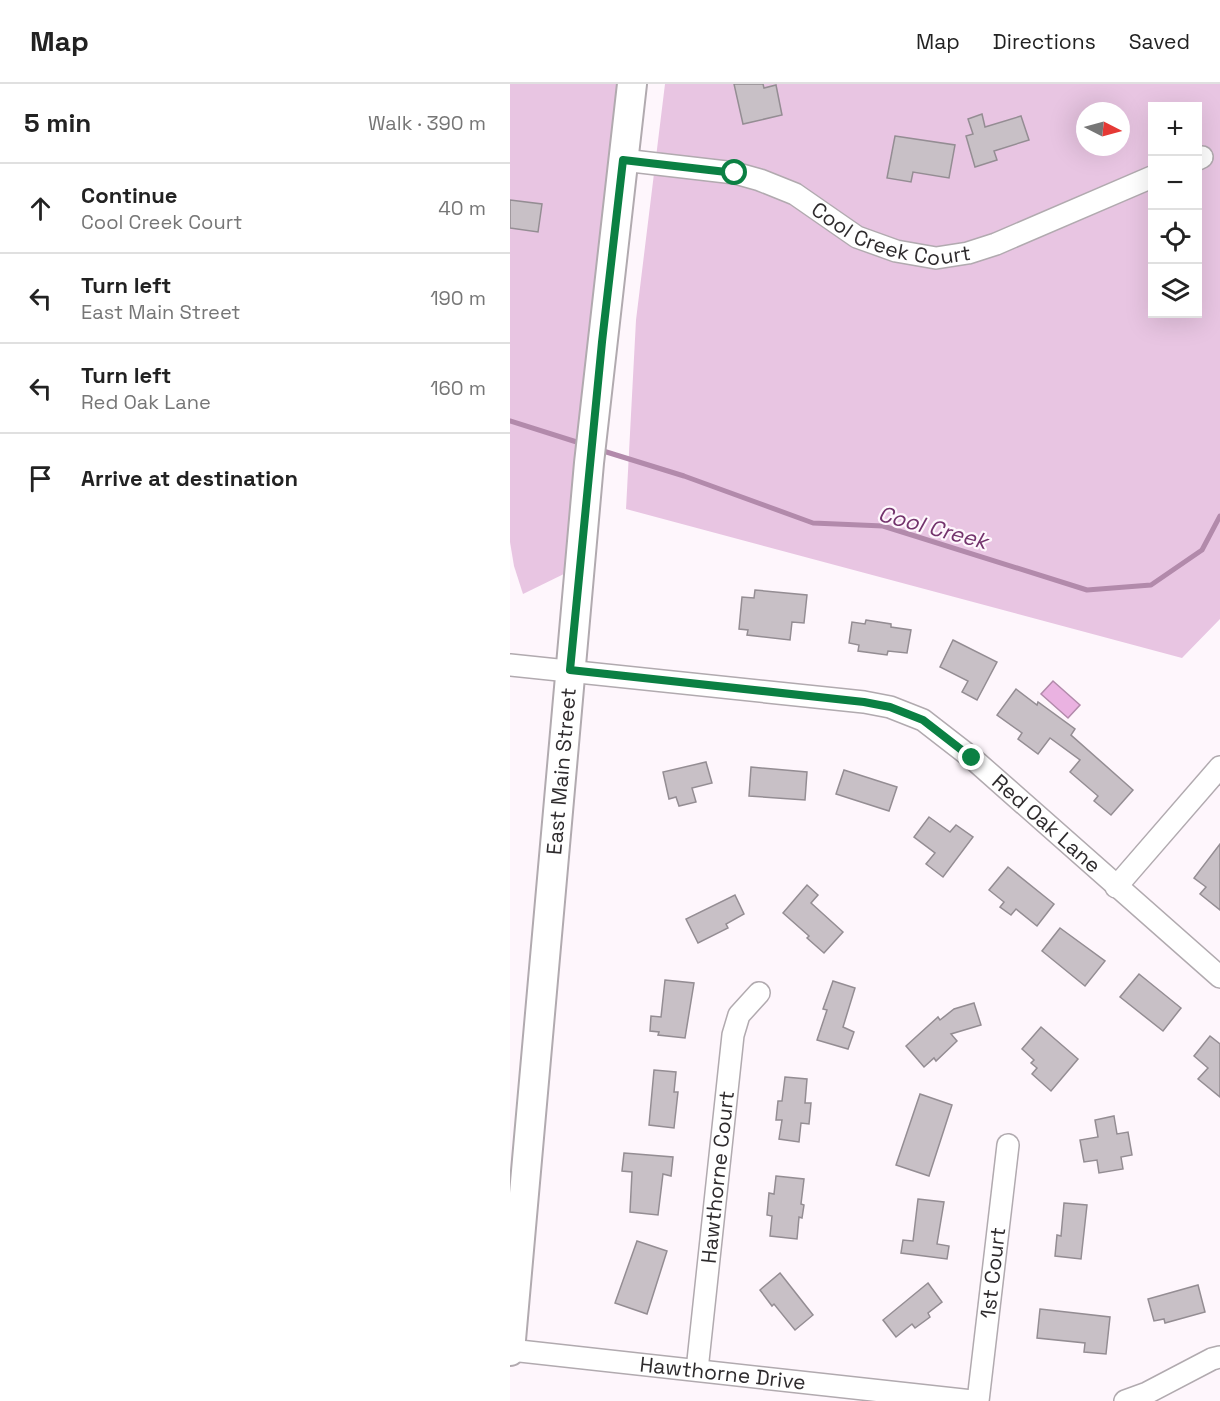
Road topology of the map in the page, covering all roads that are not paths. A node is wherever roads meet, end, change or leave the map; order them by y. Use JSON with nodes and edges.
{"nodes":[{"id":1,"x":632,"y":84,"type":"edge"},
{"id":2,"x":623,"y":160,"type":"junction"},
{"id":3,"x":1148,"y":179,"type":"edge"},
{"id":4,"x":510,"y":665,"type":"edge"},
{"id":5,"x":570,"y":670,"type":"junction"},
{"id":6,"x":1220,"y":767,"type":"edge"},
{"id":7,"x":1116,"y":887,"type":"junction"},
{"id":8,"x":1220,"y":977,"type":"edge"},
{"id":9,"x":759,"y":993,"type":"dead end"},
{"id":10,"x":1008,"y":1146,"type":"dead end"},
{"id":11,"x":510,"y":1350,"type":"edge"},
{"id":12,"x":1220,"y":1356,"type":"edge"},
{"id":13,"x":697,"y":1370,"type":"junction"},
{"id":14,"x":972,"y":1401,"type":"edge"},
{"id":15,"x":978,"y":1401,"type":"edge"},
{"id":16,"x":1125,"y":1401,"type":"edge"}],
"edges":[{"from":1,"to":2,"type":"main road","name":"East Main Street"},
{"from":2,"to":3,"type":"street","name":"Cool Creek Court"},
{"from":2,"to":5,"type":"main road","name":"East Main Street"},
{"from":4,"to":5,"type":"street","name":"Red Oak Lane"},
{"from":5,"to":7,"type":"street","name":"Red Oak Lane"},
{"from":5,"to":11,"type":"main road","name":"East Main Street"},
{"from":6,"to":7,"type":"street"},
{"from":7,"to":8,"type":"street","name":"Red Oak Lane"},
{"from":9,"to":13,"type":"street","name":"Hawthorne Court"},
{"from":10,"to":15,"type":"street","name":"1st Court"},
{"from":11,"to":13,"type":"street","name":"Hawthorne Drive"},
{"from":12,"to":16,"type":"street"},
{"from":13,"to":14,"type":"street","name":"Hawthorne Drive"}]}
